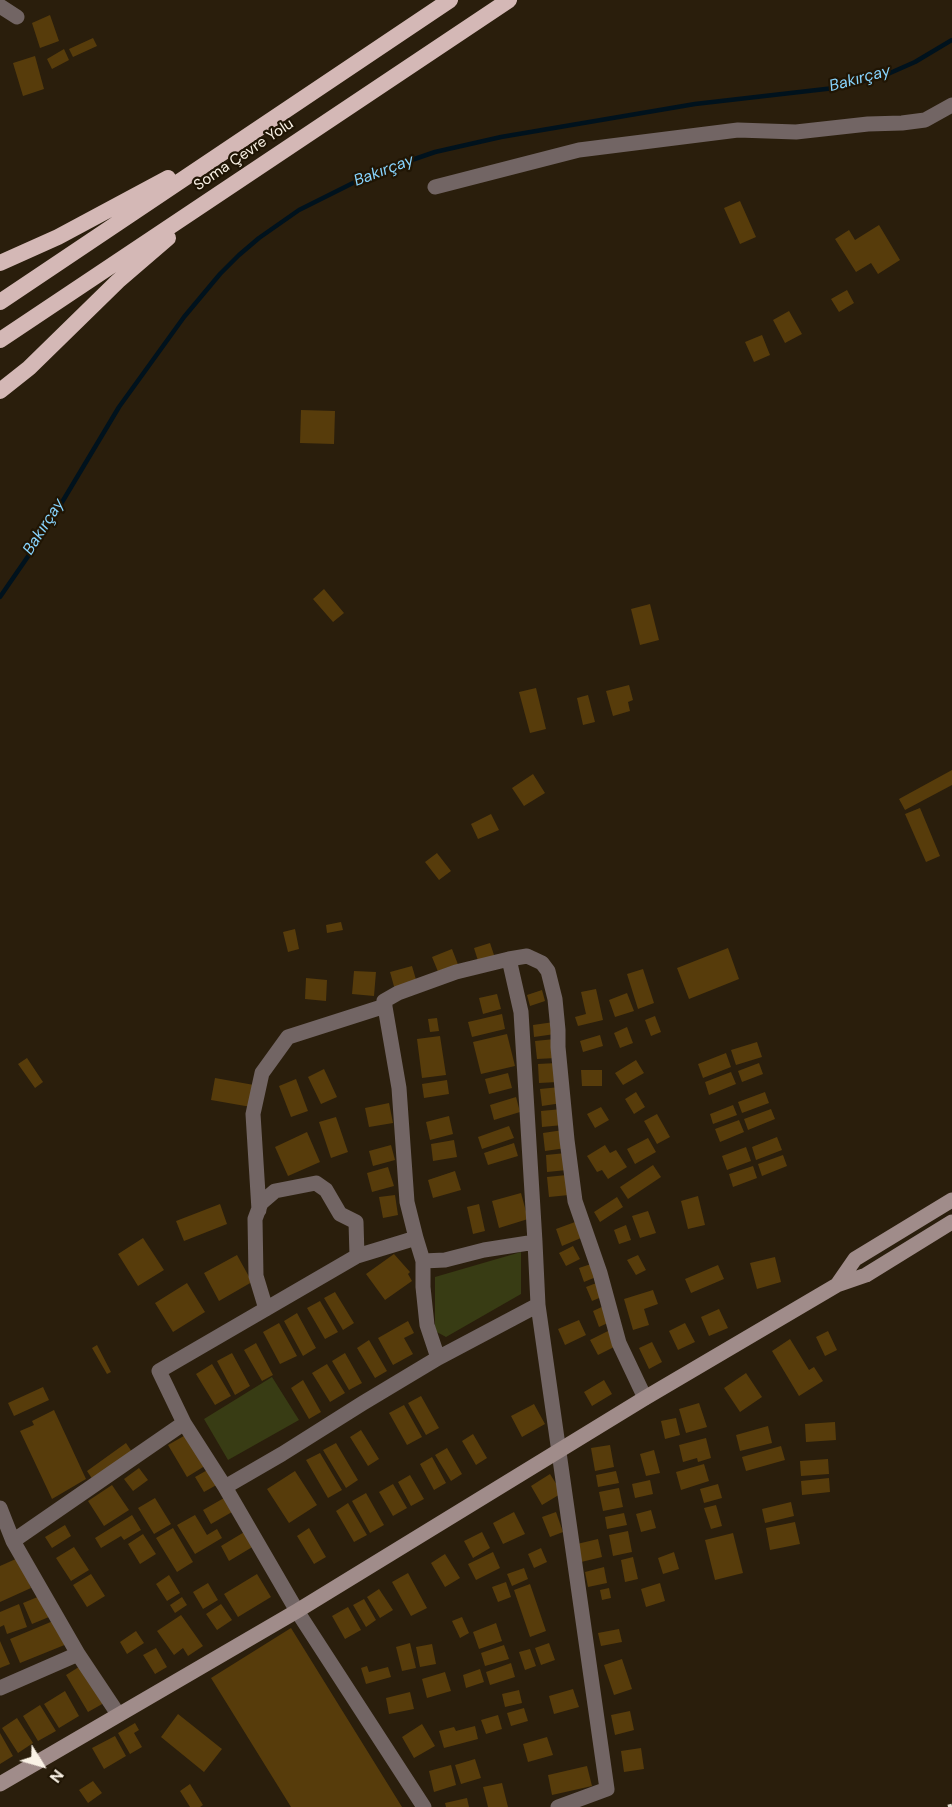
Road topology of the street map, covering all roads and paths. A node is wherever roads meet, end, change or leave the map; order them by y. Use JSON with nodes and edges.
{"nodes":[{"id":1,"x":450,"y":0,"type":"edge"},
{"id":2,"x":509,"y":0,"type":"edge"},
{"id":3,"x":0,"y":6,"type":"edge"},
{"id":4,"x":17,"y":17,"type":"dead end"},
{"id":5,"x":951,"y":107,"type":"edge"},
{"id":6,"x":254,"y":132,"type":"junction"},
{"id":7,"x":435,"y":187,"type":"dead end"},
{"id":8,"x":224,"y":190,"type":"junction"},
{"id":9,"x":0,"y":263,"type":"edge"},
{"id":10,"x":0,"y":302,"type":"edge"},
{"id":11,"x":0,"y":340,"type":"edge"},
{"id":12,"x":0,"y":391,"type":"edge"},
{"id":13,"x":508,"y":959,"type":"junction"},
{"id":14,"x":385,"y":1006,"type":"junction"},
{"id":15,"x":952,"y":1200,"type":"edge"},
{"id":16,"x":259,"y":1210,"type":"junction"},
{"id":17,"x":952,"y":1222,"type":"edge"},
{"id":18,"x":416,"y":1238,"type":"junction"},
{"id":19,"x":535,"y":1242,"type":"junction"},
{"id":20,"x":357,"y":1256,"type":"junction"},
{"id":21,"x":423,"y":1261,"type":"junction"},
{"id":22,"x":837,"y":1285,"type":"junction"},
{"id":23,"x":538,"y":1305,"type":"junction"},
{"id":24,"x":266,"y":1309,"type":"junction"},
{"id":25,"x":438,"y":1358,"type":"junction"},
{"id":26,"x":645,"y":1398,"type":"junction"},
{"id":27,"x":184,"y":1423,"type":"junction"},
{"id":28,"x":559,"y":1450,"type":"junction"},
{"id":29,"x":225,"y":1487,"type":"junction"},
{"id":30,"x":0,"y":1509,"type":"edge"},
{"id":31,"x":13,"y":1541,"type":"junction"},
{"id":32,"x":297,"y":1611,"type":"junction"},
{"id":33,"x":78,"y":1654,"type":"junction"},
{"id":34,"x":0,"y":1688,"type":"edge"},
{"id":35,"x":118,"y":1714,"type":"junction"},
{"id":36,"x":0,"y":1784,"type":"edge"},
{"id":37,"x":424,"y":1807,"type":"edge"},
{"id":38,"x":558,"y":1807,"type":"edge"}],
"edges":[{"from":1,"to":6,"type":"highway","name":"Soma Çevre Yolu"},
{"from":2,"to":8,"type":"highway","name":"Soma Çevre Yolu"},
{"from":3,"to":4,"type":"street"},
{"from":5,"to":7,"type":"street"},
{"from":6,"to":9,"type":"highway"},
{"from":6,"to":10,"type":"highway","name":"Soma Çevre Yolu"},
{"from":8,"to":11,"type":"highway","name":"Soma Çevre Yolu"},
{"from":8,"to":12,"type":"highway"},
{"from":13,"to":14,"type":"street"},
{"from":13,"to":19,"type":"street"},
{"from":13,"to":26,"type":"street"},
{"from":14,"to":16,"type":"street"},
{"from":14,"to":18,"type":"street"},
{"from":15,"to":22,"type":"main road"},
{"from":16,"to":20,"type":"street"},
{"from":16,"to":24,"type":"street"},
{"from":17,"to":22,"type":"main road"},
{"from":18,"to":20,"type":"street"},
{"from":18,"to":21,"type":"street"},
{"from":19,"to":21,"type":"street"},
{"from":19,"to":23,"type":"street"},
{"from":20,"to":24,"type":"street"},
{"from":21,"to":25,"type":"street"},
{"from":22,"to":26,"type":"main road"},
{"from":23,"to":25,"type":"street"},
{"from":23,"to":28,"type":"street"},
{"from":24,"to":27,"type":"street"},
{"from":25,"to":29,"type":"street"},
{"from":26,"to":28,"type":"main road"},
{"from":27,"to":29,"type":"street"},
{"from":27,"to":31,"type":"street"},
{"from":28,"to":32,"type":"main road"},
{"from":28,"to":38,"type":"street"},
{"from":29,"to":32,"type":"street"},
{"from":30,"to":31,"type":"street"},
{"from":31,"to":33,"type":"street"},
{"from":32,"to":35,"type":"main road"},
{"from":32,"to":37,"type":"street"},
{"from":33,"to":34,"type":"street"},
{"from":33,"to":35,"type":"street"},
{"from":35,"to":36,"type":"main road"}]}
